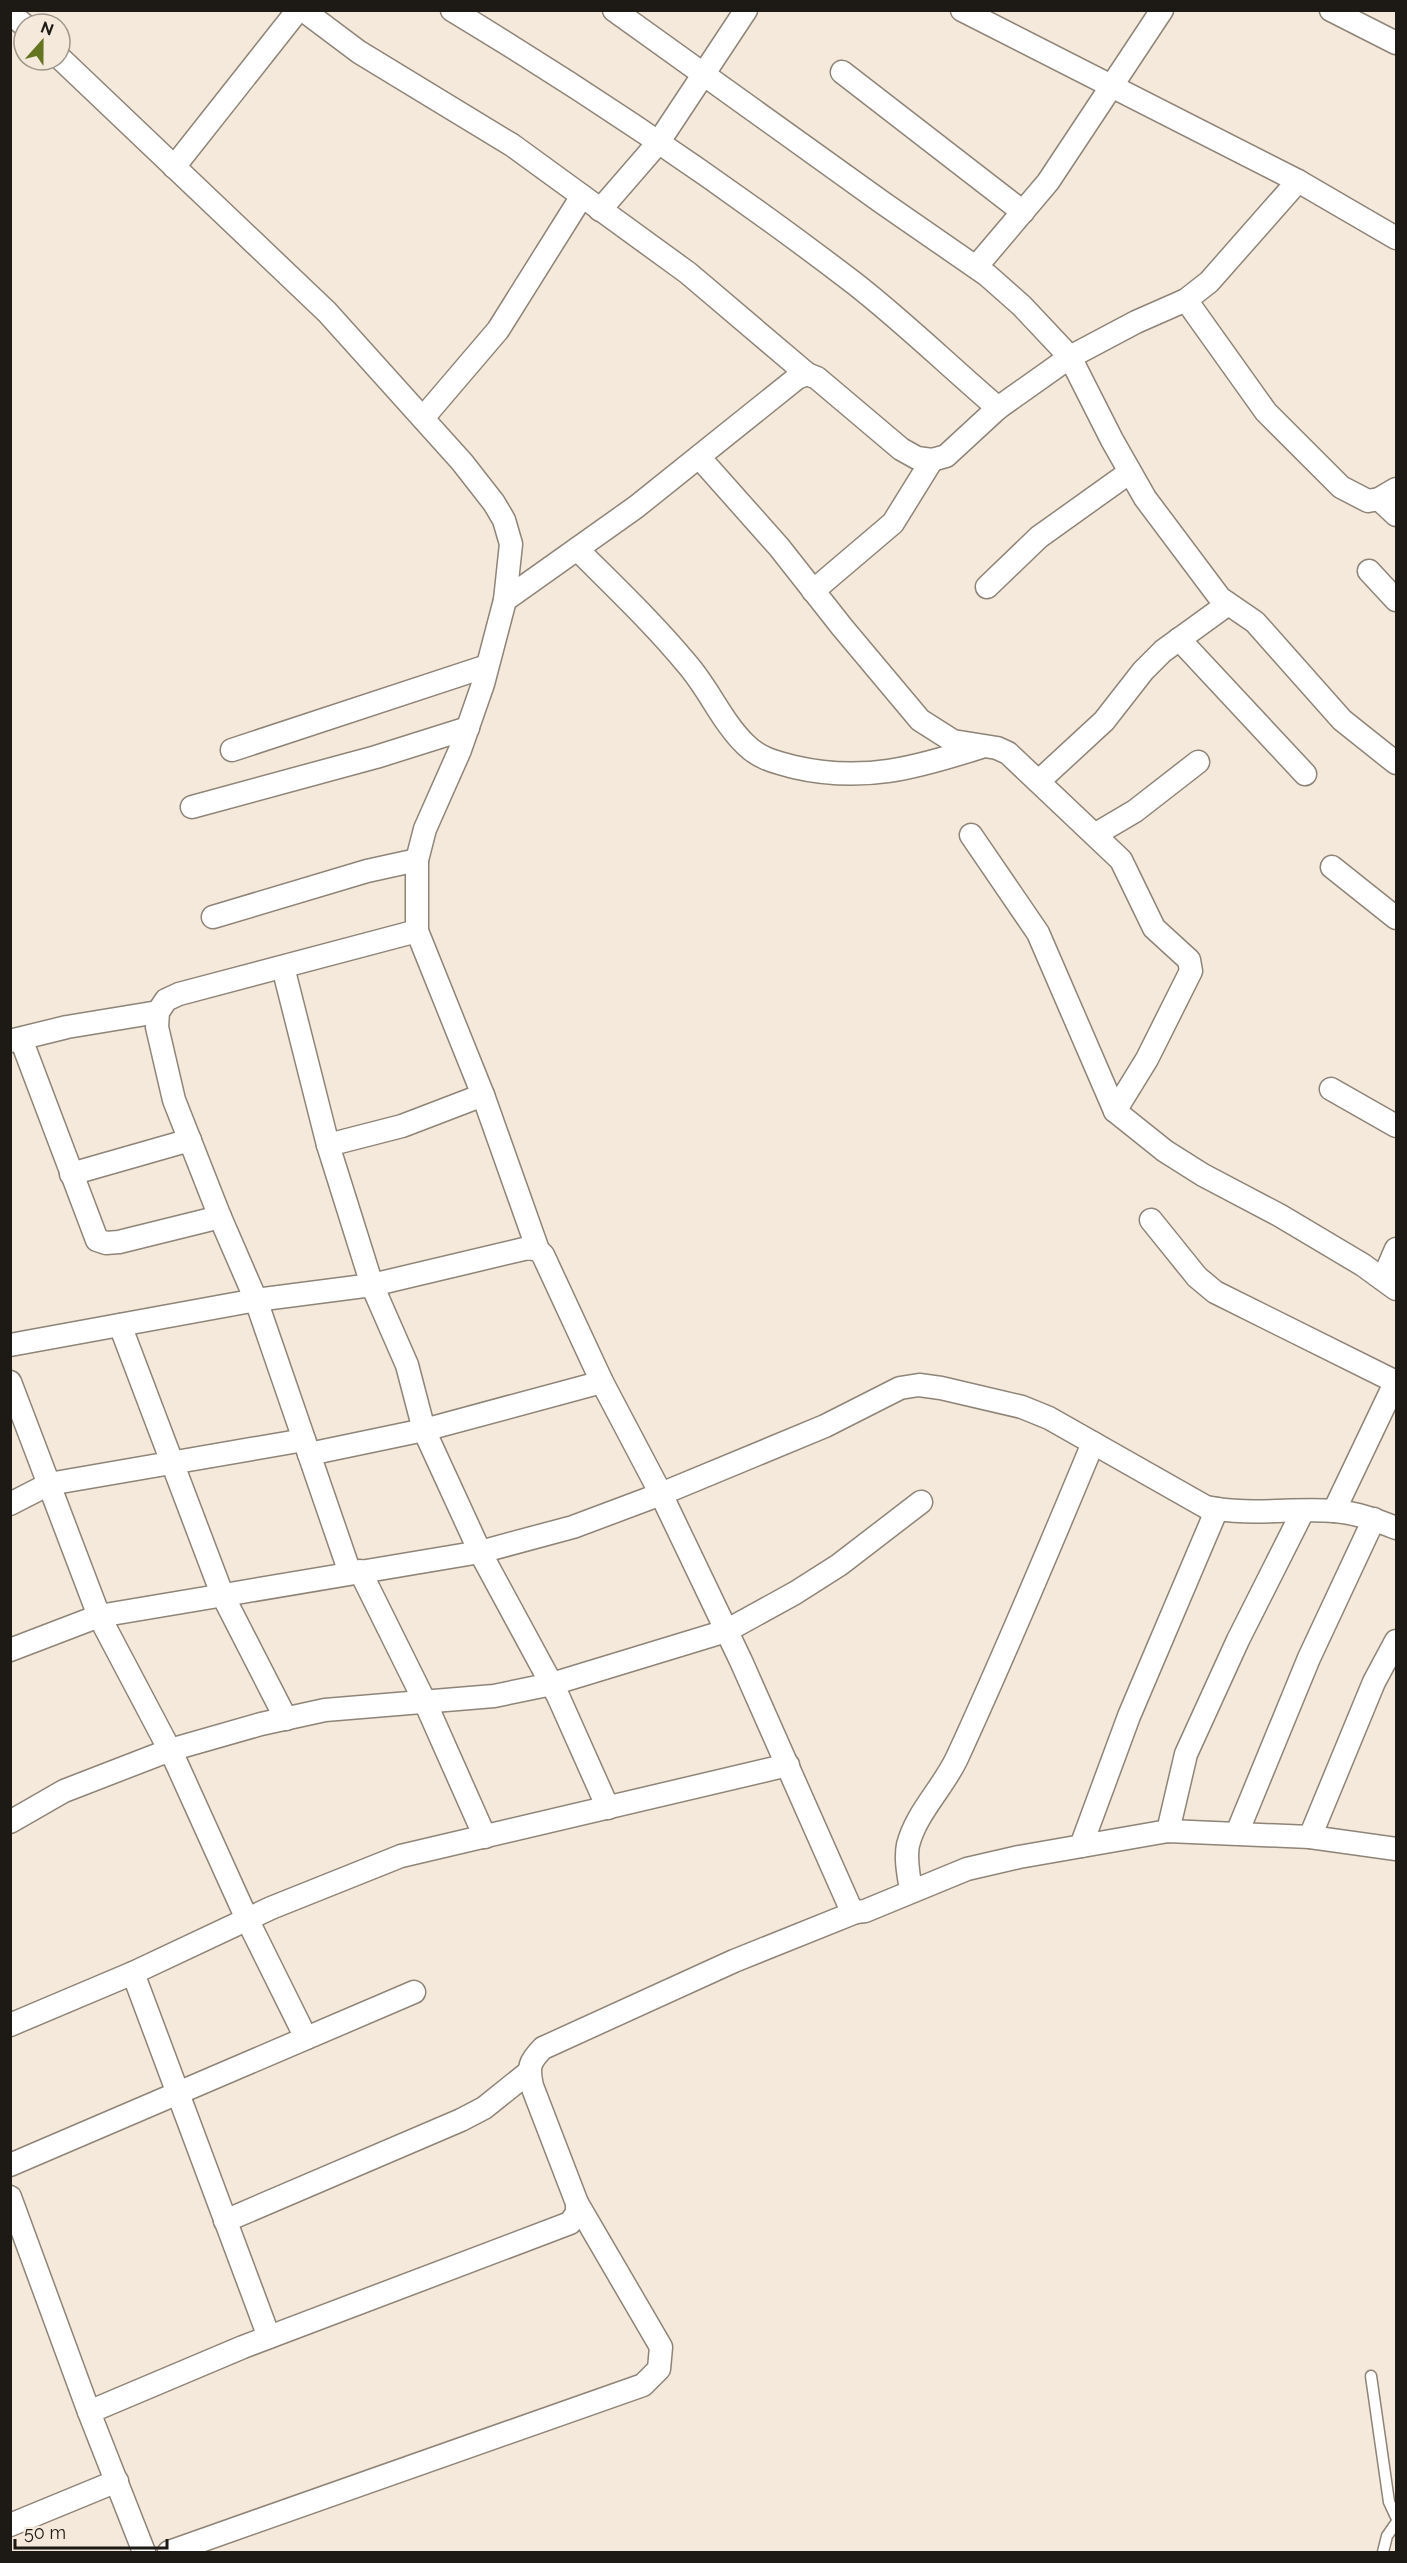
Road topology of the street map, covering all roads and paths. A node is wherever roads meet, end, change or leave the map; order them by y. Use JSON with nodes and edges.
{"nodes":[{"id":1,"x":298,"y":10,"type":"edge"},
{"id":2,"x":303,"y":10,"type":"edge"},
{"id":3,"x":452,"y":10,"type":"edge"},
{"id":4,"x":614,"y":10,"type":"edge"},
{"id":5,"x":746,"y":10,"type":"edge"},
{"id":6,"x":962,"y":10,"type":"edge"},
{"id":7,"x":1162,"y":10,"type":"edge"},
{"id":8,"x":1331,"y":10,"type":"edge"},
{"id":9,"x":1396,"y":43,"type":"edge"},
{"id":10,"x":72,"y":69,"type":"edge"},
{"id":11,"x":842,"y":72,"type":"dead end"},
{"id":12,"x":705,"y":74,"type":"junction"},
{"id":13,"x":1112,"y":85,"type":"junction"},
{"id":14,"x":658,"y":143,"type":"junction"},
{"id":15,"x":174,"y":167,"type":"junction"},
{"id":16,"x":1298,"y":181,"type":"junction"},
{"id":17,"x":582,"y":196,"type":"junction"},
{"id":18,"x":600,"y":210,"type":"junction"},
{"id":19,"x":1023,"y":212,"type":"junction"},
{"id":20,"x":1396,"y":238,"type":"edge"},
{"id":21,"x":976,"y":267,"type":"junction"},
{"id":22,"x":1186,"y":300,"type":"junction"},
{"id":23,"x":1070,"y":357,"type":"junction"},
{"id":24,"x":807,"y":374,"type":"junction"},
{"id":25,"x":998,"y":408,"type":"junction"},
{"id":26,"x":423,"y":418,"type":"junction"},
{"id":27,"x":699,"y":457,"type":"junction"},
{"id":28,"x":932,"y":460,"type":"junction"},
{"id":29,"x":1130,"y":472,"type":"junction"},
{"id":30,"x":1388,"y":494,"type":"edge"},
{"id":31,"x":1396,"y":514,"type":"edge"},
{"id":32,"x":577,"y":549,"type":"junction"},
{"id":33,"x":1370,"y":571,"type":"dead end"},
{"id":34,"x":987,"y":587,"type":"dead end"},
{"id":35,"x":813,"y":591,"type":"junction"},
{"id":36,"x":505,"y":600,"type":"junction"},
{"id":37,"x":1396,"y":600,"type":"edge"},
{"id":38,"x":1228,"y":604,"type":"junction"},
{"id":39,"x":1179,"y":639,"type":"junction"},
{"id":40,"x":487,"y":666,"type":"junction"},
{"id":41,"x":468,"y":728,"type":"junction"},
{"id":42,"x":1385,"y":745,"type":"edge"},
{"id":43,"x":984,"y":746,"type":"junction"},
{"id":44,"x":232,"y":750,"type":"dead end"},
{"id":45,"x":1198,"y":762,"type":"dead end"},
{"id":46,"x":1396,"y":763,"type":"edge"},
{"id":47,"x":1305,"y":774,"type":"dead end"},
{"id":48,"x":1039,"y":781,"type":"junction"},
{"id":49,"x":192,"y":807,"type":"dead end"},
{"id":50,"x":1096,"y":834,"type":"junction"},
{"id":51,"x":971,"y":836,"type":"dead end"},
{"id":52,"x":417,"y":860,"type":"junction"},
{"id":53,"x":1332,"y":867,"type":"dead end"},
{"id":54,"x":213,"y":917,"type":"dead end"},
{"id":55,"x":1396,"y":918,"type":"edge"},
{"id":56,"x":417,"y":931,"type":"junction"},
{"id":57,"x":283,"y":967,"type":"junction"},
{"id":58,"x":158,"y":1012,"type":"junction"},
{"id":59,"x":16,"y":1040,"type":"edge"},
{"id":60,"x":1330,"y":1089,"type":"dead end"},
{"id":61,"x":483,"y":1095,"type":"junction"},
{"id":62,"x":1115,"y":1111,"type":"junction"},
{"id":63,"x":1396,"y":1126,"type":"edge"},
{"id":64,"x":190,"y":1140,"type":"junction"},
{"id":65,"x":328,"y":1145,"type":"junction"},
{"id":66,"x":71,"y":1174,"type":"junction"},
{"id":67,"x":220,"y":1217,"type":"junction"},
{"id":68,"x":1151,"y":1220,"type":"dead end"},
{"id":69,"x":1396,"y":1249,"type":"edge"},
{"id":70,"x":538,"y":1250,"type":"junction"},
{"id":71,"x":1390,"y":1284,"type":"edge"},
{"id":72,"x":372,"y":1285,"type":"junction"},
{"id":73,"x":256,"y":1300,"type":"junction"},
{"id":74,"x":120,"y":1325,"type":"junction"},
{"id":75,"x":10,"y":1345,"type":"edge"},
{"id":76,"x":10,"y":1382,"type":"edge"},
{"id":77,"x":603,"y":1382,"type":"junction"},
{"id":78,"x":1396,"y":1382,"type":"edge"},
{"id":79,"x":424,"y":1430,"type":"junction"},
{"id":80,"x":1094,"y":1443,"type":"junction"},
{"id":81,"x":307,"y":1447,"type":"junction"},
{"id":82,"x":171,"y":1463,"type":"junction"},
{"id":83,"x":49,"y":1484,"type":"junction"},
{"id":84,"x":661,"y":1494,"type":"junction"},
{"id":85,"x":921,"y":1502,"type":"dead end"},
{"id":86,"x":10,"y":1504,"type":"edge"},
{"id":87,"x":1217,"y":1509,"type":"junction"},
{"id":88,"x":1303,"y":1511,"type":"junction"},
{"id":89,"x":1334,"y":1511,"type":"junction"},
{"id":90,"x":1374,"y":1520,"type":"junction"},
{"id":91,"x":1396,"y":1528,"type":"edge"},
{"id":92,"x":480,"y":1552,"type":"junction"},
{"id":93,"x":355,"y":1572,"type":"junction"},
{"id":94,"x":222,"y":1594,"type":"junction"},
{"id":95,"x":99,"y":1616,"type":"junction"},
{"id":96,"x":726,"y":1631,"type":"junction"},
{"id":97,"x":1396,"y":1641,"type":"edge"},
{"id":98,"x":10,"y":1650,"type":"edge"},
{"id":99,"x":552,"y":1684,"type":"junction"},
{"id":100,"x":425,"y":1702,"type":"junction"},
{"id":101,"x":286,"y":1719,"type":"junction"},
{"id":102,"x":170,"y":1750,"type":"junction"},
{"id":103,"x":788,"y":1765,"type":"junction"},
{"id":104,"x":608,"y":1808,"type":"junction"},
{"id":105,"x":10,"y":1822,"type":"edge"},
{"id":106,"x":1168,"y":1831,"type":"junction"},
{"id":107,"x":1238,"y":1833,"type":"junction"},
{"id":108,"x":485,"y":1837,"type":"junction"},
{"id":109,"x":1310,"y":1837,"type":"junction"},
{"id":110,"x":1081,"y":1846,"type":"junction"},
{"id":111,"x":1396,"y":1849,"type":"edge"},
{"id":112,"x":911,"y":1891,"type":"junction"},
{"id":113,"x":856,"y":1912,"type":"junction"},
{"id":114,"x":247,"y":1919,"type":"junction"},
{"id":115,"x":133,"y":1973,"type":"junction"},
{"id":116,"x":414,"y":1992,"type":"dead end"},
{"id":117,"x":10,"y":2025,"type":"edge"},
{"id":118,"x":306,"y":2038,"type":"junction"},
{"id":119,"x":529,"y":2072,"type":"junction"},
{"id":120,"x":178,"y":2095,"type":"junction"},
{"id":121,"x":10,"y":2165,"type":"edge"},
{"id":122,"x":10,"y":2197,"type":"edge"},
{"id":123,"x":577,"y":2203,"type":"junction"},
{"id":124,"x":225,"y":2221,"type":"junction"},
{"id":125,"x":269,"y":2337,"type":"junction"},
{"id":126,"x":1371,"y":2376,"type":"dead end"},
{"id":127,"x":89,"y":2412,"type":"junction"},
{"id":128,"x":117,"y":2481,"type":"junction"},
{"id":129,"x":1396,"y":2517,"type":"edge"},
{"id":130,"x":1396,"y":2523,"type":"edge"},
{"id":131,"x":10,"y":2525,"type":"edge"},
{"id":132,"x":144,"y":2553,"type":"edge"},
{"id":133,"x":169,"y":2553,"type":"edge"},
{"id":134,"x":1383,"y":2553,"type":"edge"}],
"edges":[{"from":1,"to":15,"type":"street"},
{"from":2,"to":17,"type":"street"},
{"from":3,"to":14,"type":"street"},
{"from":4,"to":12,"type":"street"},
{"from":5,"to":12,"type":"street"},
{"from":6,"to":13,"type":"street"},
{"from":7,"to":13,"type":"street"},
{"from":8,"to":9,"type":"street"},
{"from":10,"to":15,"type":"street"},
{"from":11,"to":19,"type":"street"},
{"from":12,"to":14,"type":"street"},
{"from":12,"to":21,"type":"street"},
{"from":13,"to":16,"type":"street"},
{"from":13,"to":19,"type":"street"},
{"from":14,"to":18,"type":"street"},
{"from":14,"to":25,"type":"street"},
{"from":15,"to":26,"type":"street"},
{"from":16,"to":20,"type":"street"},
{"from":16,"to":22,"type":"street"},
{"from":17,"to":18,"type":"street"},
{"from":17,"to":26,"type":"street"},
{"from":18,"to":24,"type":"street"},
{"from":19,"to":21,"type":"street"},
{"from":21,"to":23,"type":"street"},
{"from":22,"to":23,"type":"street"},
{"from":22,"to":30,"type":"street"},
{"from":23,"to":25,"type":"street"},
{"from":23,"to":29,"type":"street"},
{"from":24,"to":27,"type":"street"},
{"from":24,"to":28,"type":"street"},
{"from":25,"to":28,"type":"street"},
{"from":26,"to":36,"type":"street"},
{"from":27,"to":32,"type":"street"},
{"from":27,"to":35,"type":"street"},
{"from":28,"to":35,"type":"street"},
{"from":29,"to":34,"type":"street"},
{"from":29,"to":38,"type":"street"},
{"from":30,"to":31,"type":"street"},
{"from":32,"to":36,"type":"street"},
{"from":32,"to":43,"type":"street"},
{"from":33,"to":37,"type":"street"},
{"from":35,"to":43,"type":"street"},
{"from":36,"to":40,"type":"street"},
{"from":38,"to":39,"type":"street"},
{"from":38,"to":42,"type":"street"},
{"from":39,"to":47,"type":"street"},
{"from":39,"to":48,"type":"street"},
{"from":40,"to":41,"type":"street"},
{"from":40,"to":44,"type":"street"},
{"from":41,"to":49,"type":"street"},
{"from":41,"to":52,"type":"street"},
{"from":42,"to":46,"type":"street"},
{"from":43,"to":48,"type":"street"},
{"from":45,"to":50,"type":"street"},
{"from":48,"to":50,"type":"street"},
{"from":50,"to":62,"type":"street"},
{"from":51,"to":62,"type":"street"},
{"from":52,"to":54,"type":"street"},
{"from":52,"to":56,"type":"street"},
{"from":53,"to":55,"type":"street"},
{"from":56,"to":57,"type":"street"},
{"from":56,"to":61,"type":"street"},
{"from":57,"to":58,"type":"street"},
{"from":57,"to":65,"type":"street"},
{"from":58,"to":59,"type":"street"},
{"from":58,"to":64,"type":"street"},
{"from":59,"to":66,"type":"street"},
{"from":60,"to":63,"type":"street"},
{"from":61,"to":65,"type":"street"},
{"from":61,"to":70,"type":"street"},
{"from":62,"to":71,"type":"street"},
{"from":64,"to":66,"type":"street"},
{"from":64,"to":67,"type":"street"},
{"from":65,"to":72,"type":"street"},
{"from":66,"to":67,"type":"street"},
{"from":67,"to":73,"type":"street"},
{"from":68,"to":78,"type":"street"},
{"from":69,"to":71,"type":"street"},
{"from":70,"to":72,"type":"street"},
{"from":70,"to":77,"type":"street"},
{"from":72,"to":73,"type":"street"},
{"from":72,"to":79,"type":"street"},
{"from":73,"to":74,"type":"street"},
{"from":73,"to":81,"type":"street"},
{"from":74,"to":75,"type":"street"},
{"from":74,"to":82,"type":"street"},
{"from":76,"to":83,"type":"street"},
{"from":77,"to":79,"type":"street"},
{"from":77,"to":84,"type":"street"},
{"from":78,"to":89,"type":"street"},
{"from":79,"to":81,"type":"street"},
{"from":79,"to":92,"type":"street"},
{"from":80,"to":84,"type":"street"},
{"from":80,"to":87,"type":"street"},
{"from":80,"to":112,"type":"street"},
{"from":81,"to":82,"type":"street"},
{"from":81,"to":93,"type":"street"},
{"from":82,"to":83,"type":"street"},
{"from":82,"to":94,"type":"street"},
{"from":83,"to":86,"type":"street"},
{"from":83,"to":95,"type":"street"},
{"from":84,"to":92,"type":"street"},
{"from":84,"to":96,"type":"street"},
{"from":85,"to":96,"type":"street"},
{"from":87,"to":88,"type":"street"},
{"from":87,"to":110,"type":"street"},
{"from":88,"to":89,"type":"street"},
{"from":88,"to":106,"type":"street"},
{"from":89,"to":90,"type":"street"},
{"from":90,"to":91,"type":"street"},
{"from":90,"to":107,"type":"street"},
{"from":92,"to":93,"type":"street"},
{"from":92,"to":99,"type":"street"},
{"from":93,"to":94,"type":"street"},
{"from":93,"to":100,"type":"street"},
{"from":94,"to":95,"type":"street"},
{"from":94,"to":101,"type":"street"},
{"from":95,"to":98,"type":"street"},
{"from":95,"to":102,"type":"street"},
{"from":96,"to":99,"type":"street"},
{"from":96,"to":103,"type":"street"},
{"from":97,"to":109,"type":"street"},
{"from":99,"to":100,"type":"street"},
{"from":99,"to":104,"type":"street"},
{"from":100,"to":101,"type":"street"},
{"from":100,"to":108,"type":"street"},
{"from":101,"to":102,"type":"street"},
{"from":102,"to":105,"type":"street"},
{"from":102,"to":114,"type":"street"},
{"from":103,"to":104,"type":"street"},
{"from":103,"to":113,"type":"street"},
{"from":104,"to":108,"type":"street"},
{"from":106,"to":107,"type":"street"},
{"from":106,"to":110,"type":"street"},
{"from":107,"to":109,"type":"street"},
{"from":108,"to":114,"type":"street"},
{"from":109,"to":111,"type":"street"},
{"from":110,"to":112,"type":"street"},
{"from":112,"to":113,"type":"street"},
{"from":113,"to":119,"type":"street"},
{"from":114,"to":115,"type":"street"},
{"from":114,"to":118,"type":"street"},
{"from":115,"to":117,"type":"street"},
{"from":115,"to":120,"type":"street"},
{"from":116,"to":118,"type":"street"},
{"from":118,"to":120,"type":"street"},
{"from":119,"to":123,"type":"street"},
{"from":119,"to":124,"type":"street"},
{"from":120,"to":121,"type":"street"},
{"from":120,"to":124,"type":"street"},
{"from":122,"to":127,"type":"street"},
{"from":123,"to":125,"type":"street"},
{"from":123,"to":133,"type":"street"},
{"from":124,"to":125,"type":"street"},
{"from":125,"to":127,"type":"street"},
{"from":126,"to":129,"type":"lane"},
{"from":127,"to":128,"type":"street"},
{"from":128,"to":131,"type":"street"},
{"from":128,"to":132,"type":"street"},
{"from":130,"to":134,"type":"lane"}]}
